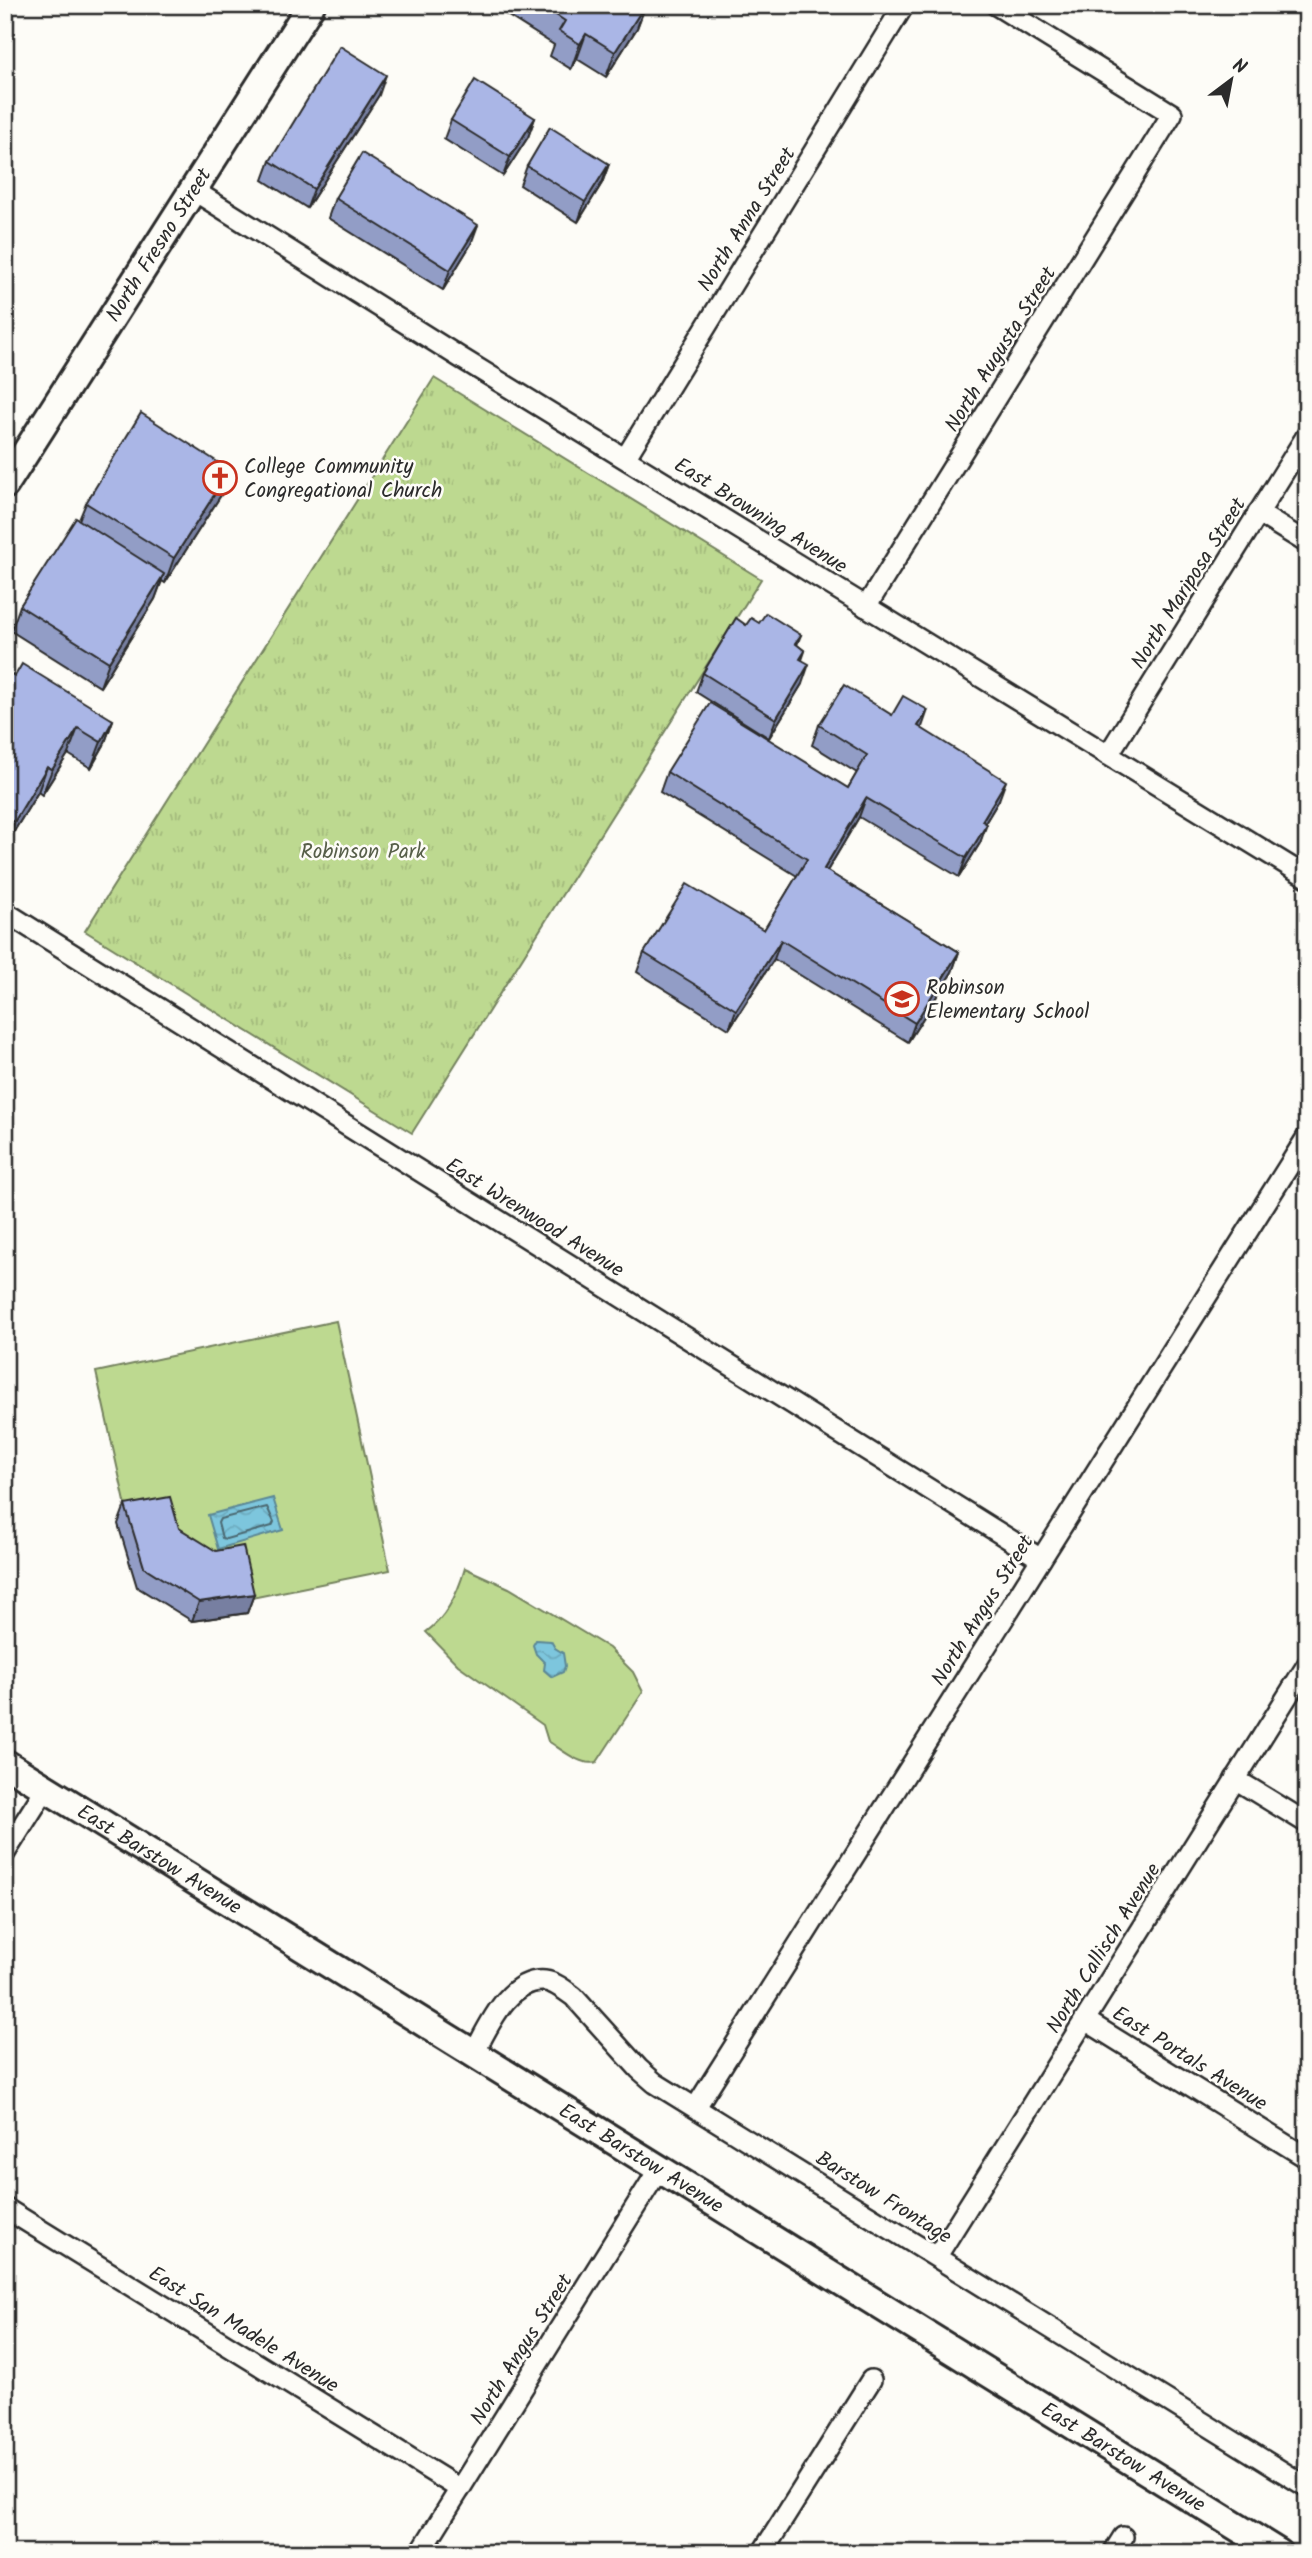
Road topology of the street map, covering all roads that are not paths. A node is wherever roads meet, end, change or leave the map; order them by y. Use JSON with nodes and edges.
{"nodes":[{"id":1,"x":311,"y":5,"type":"edge"},
{"id":2,"x":904,"y":5,"type":"edge"},
{"id":3,"x":996,"y":5,"type":"edge"},
{"id":4,"x":192,"y":190,"type":"junction"},
{"id":5,"x":1307,"y":435,"type":"edge"},
{"id":6,"x":626,"y":457,"type":"junction"},
{"id":7,"x":5,"y":485,"type":"edge"},
{"id":8,"x":1258,"y":513,"type":"junction"},
{"id":9,"x":1307,"y":543,"type":"edge"},
{"id":10,"x":866,"y":607,"type":"junction"},
{"id":11,"x":1108,"y":755,"type":"junction"},
{"id":12,"x":1307,"y":877,"type":"edge"},
{"id":13,"x":5,"y":912,"type":"edge"},
{"id":14,"x":1307,"y":1137,"type":"edge"},
{"id":15,"x":1041,"y":1559,"type":"junction"},
{"id":16,"x":1307,"y":1665,"type":"edge"},
{"id":17,"x":5,"y":1763,"type":"edge"},
{"id":18,"x":1235,"y":1779,"type":"junction"},
{"id":19,"x":46,"y":1788,"type":"junction"},
{"id":20,"x":1307,"y":1824,"type":"edge"},
{"id":21,"x":5,"y":1853,"type":"edge"},
{"id":22,"x":1085,"y":2020,"type":"junction"},
{"id":23,"x":474,"y":2053,"type":"junction"},
{"id":24,"x":696,"y":2107,"type":"junction"},
{"id":25,"x":1307,"y":2158,"type":"edge"},
{"id":26,"x":659,"y":2169,"type":"junction"},
{"id":27,"x":5,"y":2208,"type":"edge"},
{"id":28,"x":937,"y":2256,"type":"junction"},
{"id":29,"x":871,"y":2380,"type":"dead end"},
{"id":30,"x":1307,"y":2487,"type":"edge"},
{"id":31,"x":460,"y":2489,"type":"junction"},
{"id":32,"x":420,"y":2553,"type":"edge"},
{"id":33,"x":762,"y":2553,"type":"edge"},
{"id":34,"x":1279,"y":2553,"type":"edge"}],
"edges":[{"from":1,"to":4,"type":"main road","name":"North Fresno Street"},
{"from":2,"to":6,"type":"street","name":"North Anna Street"},
{"from":3,"to":10,"type":"street","name":"North Augusta Street"},
{"from":4,"to":6,"type":"street","name":"East Browning Avenue"},
{"from":4,"to":7,"type":"main road","name":"North Fresno Street"},
{"from":5,"to":8,"type":"street","name":"North Mariposa Street"},
{"from":6,"to":10,"type":"street","name":"East Browning Avenue"},
{"from":8,"to":9,"type":"street"},
{"from":8,"to":11,"type":"street","name":"North Mariposa Street"},
{"from":10,"to":11,"type":"street","name":"East Browning Avenue"},
{"from":11,"to":12,"type":"street","name":"East Browning Avenue"},
{"from":13,"to":15,"type":"street","name":"East Wrenwood Avenue"},
{"from":14,"to":15,"type":"street","name":"North Angus Street"},
{"from":15,"to":24,"type":"street","name":"North Angus Street"},
{"from":16,"to":18,"type":"street","name":"North Callisch Avenue"},
{"from":17,"to":19,"type":"main road","name":"East Barstow Avenue"},
{"from":18,"to":20,"type":"street"},
{"from":18,"to":22,"type":"street","name":"North Callisch Avenue"},
{"from":19,"to":21,"type":"street"},
{"from":19,"to":23,"type":"main road","name":"East Barstow Avenue"},
{"from":22,"to":25,"type":"street","name":"East Portals Avenue"},
{"from":22,"to":28,"type":"street","name":"North Callisch Avenue"},
{"from":23,"to":24,"type":"street","name":"Barstow Frontage"},
{"from":23,"to":26,"type":"main road","name":"East Barstow Avenue"},
{"from":24,"to":28,"type":"street","name":"Barstow Frontage"},
{"from":26,"to":31,"type":"street","name":"North Angus Street"},
{"from":26,"to":34,"type":"main road","name":"East Barstow Avenue"},
{"from":27,"to":31,"type":"street","name":"East San Madele Avenue"},
{"from":28,"to":30,"type":"street","name":"Barstow Frontage"},
{"from":29,"to":33,"type":"street"},
{"from":31,"to":32,"type":"street","name":"North Angus Street"}]}
